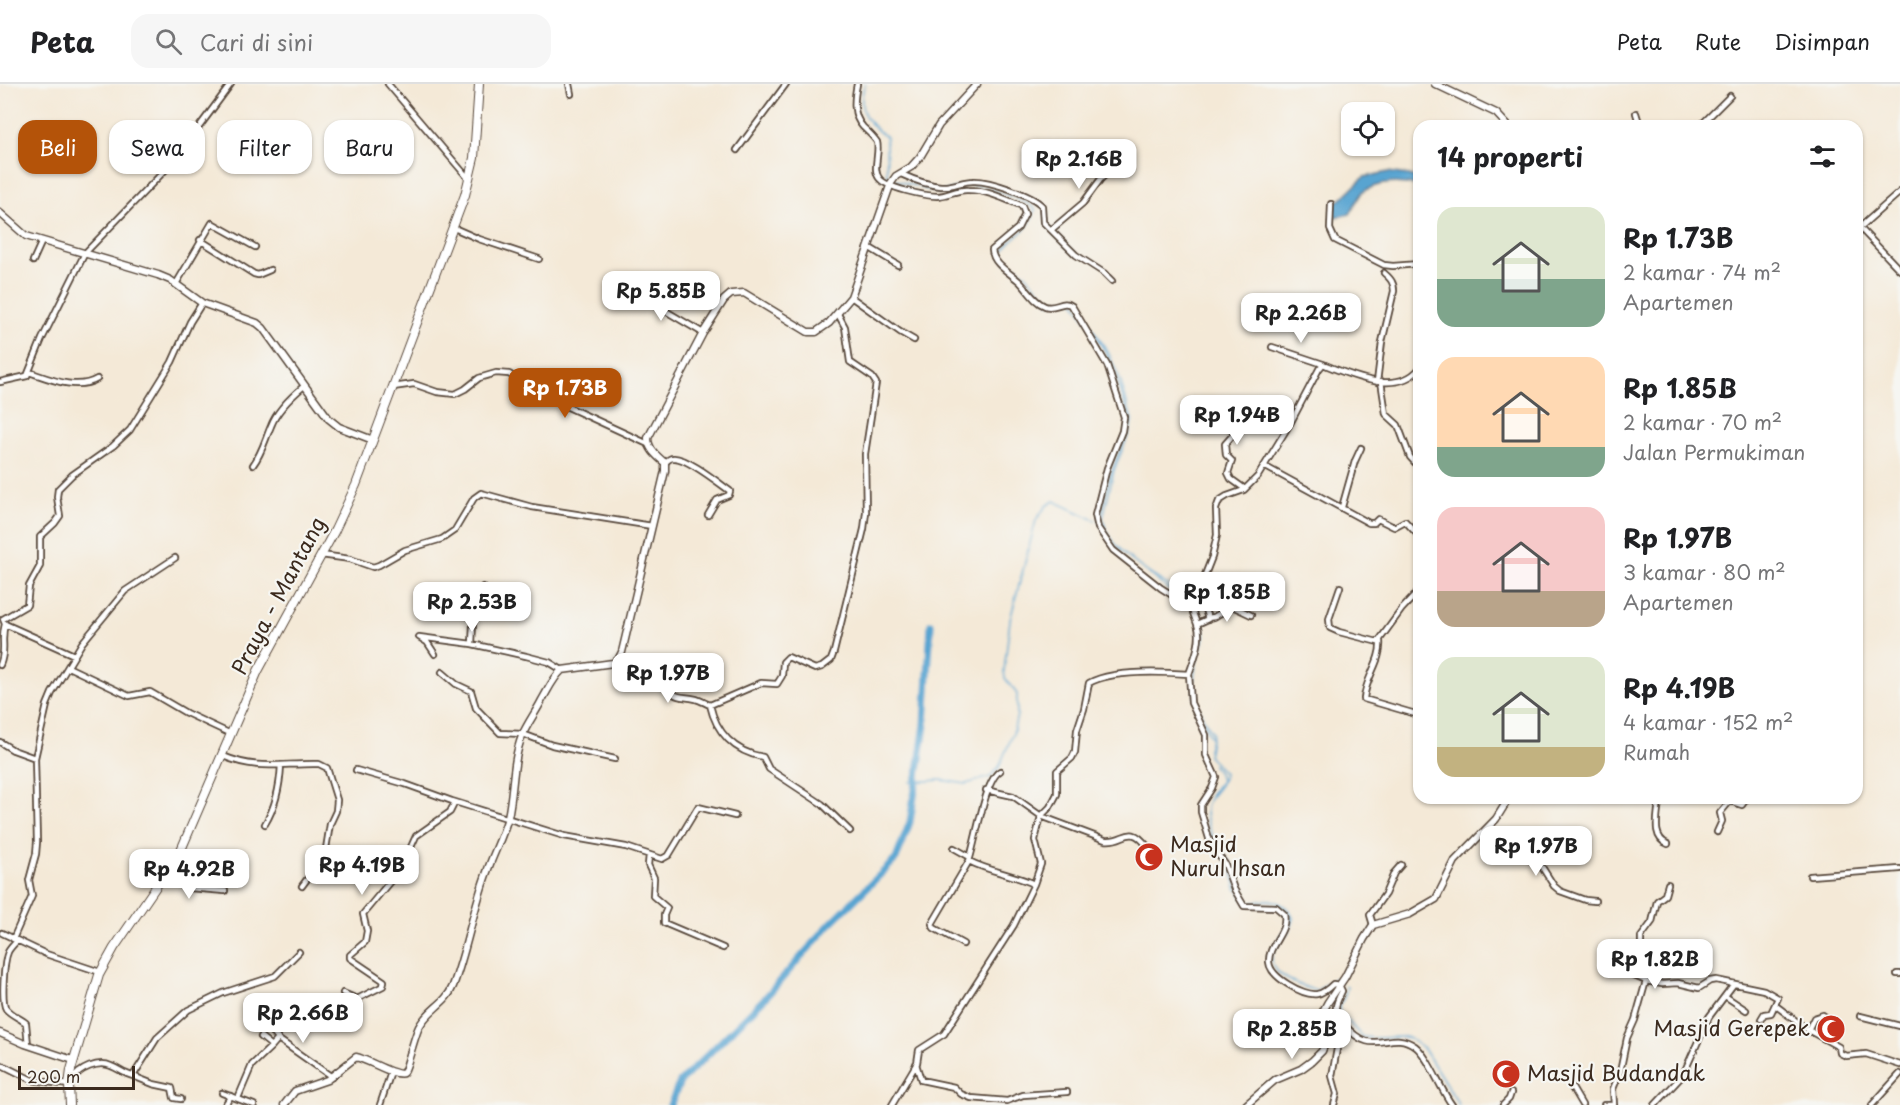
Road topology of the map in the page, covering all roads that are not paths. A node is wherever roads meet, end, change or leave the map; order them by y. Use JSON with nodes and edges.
{"nodes":[{"id":1,"x":231,"y":84,"type":"edge"},
{"id":2,"x":388,"y":84,"type":"edge"},
{"id":3,"x":479,"y":84,"type":"edge"},
{"id":4,"x":569,"y":84,"type":"edge"},
{"id":5,"x":786,"y":84,"type":"edge"},
{"id":6,"x":857,"y":84,"type":"edge"},
{"id":7,"x":977,"y":84,"type":"edge"},
{"id":8,"x":1435,"y":84,"type":"edge"},
{"id":9,"x":1446,"y":86,"type":"edge"},
{"id":10,"x":571,"y":94,"type":"dead end"},
{"id":11,"x":1730,"y":96,"type":"dead end"},
{"id":12,"x":1636,"y":113,"type":"dead end"},
{"id":13,"x":1502,"y":120,"type":"edge"},
{"id":14,"x":1638,"y":120,"type":"edge"},
{"id":15,"x":1706,"y":120,"type":"edge"},
{"id":16,"x":737,"y":150,"type":"dead end"},
{"id":17,"x":1119,"y":162,"type":"dead end"},
{"id":18,"x":899,"y":175,"type":"junction"},
{"id":19,"x":470,"y":180,"type":"junction"},
{"id":20,"x":890,"y":184,"type":"junction"},
{"id":21,"x":1900,"y":192,"type":"edge"},
{"id":22,"x":1331,"y":204,"type":"dead end"},
{"id":23,"x":0,"y":213,"type":"edge"},
{"id":24,"x":1863,"y":225,"type":"edge"},
{"id":25,"x":454,"y":228,"type":"junction"},
{"id":26,"x":1051,"y":230,"type":"junction"},
{"id":27,"x":1863,"y":234,"type":"edge"},
{"id":28,"x":200,"y":240,"type":"junction"},
{"id":29,"x":42,"y":241,"type":"junction"},
{"id":30,"x":255,"y":247,"type":"dead end"},
{"id":31,"x":870,"y":248,"type":"junction"},
{"id":32,"x":85,"y":254,"type":"junction"},
{"id":33,"x":539,"y":259,"type":"dead end"},
{"id":34,"x":33,"y":261,"type":"dead end"},
{"id":35,"x":898,"y":265,"type":"dead end"},
{"id":36,"x":1413,"y":265,"type":"edge"},
{"id":37,"x":270,"y":270,"type":"dead end"},
{"id":38,"x":1900,"y":270,"type":"edge"},
{"id":39,"x":1384,"y":273,"type":"dead end"},
{"id":40,"x":1112,"y":282,"type":"dead end"},
{"id":41,"x":176,"y":284,"type":"junction"},
{"id":42,"x":627,"y":294,"type":"dead end"},
{"id":43,"x":851,"y":297,"type":"junction"},
{"id":44,"x":202,"y":303,"type":"junction"},
{"id":45,"x":838,"y":314,"type":"junction"},
{"id":46,"x":703,"y":333,"type":"junction"},
{"id":47,"x":914,"y":340,"type":"dead end"},
{"id":48,"x":1272,"y":347,"type":"dead end"},
{"id":49,"x":1323,"y":364,"type":"junction"},
{"id":50,"x":29,"y":372,"type":"junction"},
{"id":51,"x":1413,"y":375,"type":"edge"},
{"id":52,"x":97,"y":379,"type":"dead end"},
{"id":53,"x":0,"y":382,"type":"edge"},
{"id":54,"x":1379,"y":382,"type":"junction"},
{"id":55,"x":304,"y":386,"type":"junction"},
{"id":56,"x":393,"y":387,"type":"junction"},
{"id":57,"x":1225,"y":424,"type":"dead end"},
{"id":58,"x":373,"y":440,"type":"junction"},
{"id":59,"x":648,"y":444,"type":"junction"},
{"id":60,"x":1361,"y":448,"type":"dead end"},
{"id":61,"x":1413,"y":460,"type":"edge"},
{"id":62,"x":665,"y":463,"type":"junction"},
{"id":63,"x":253,"y":465,"type":"dead end"},
{"id":64,"x":1264,"y":466,"type":"junction"},
{"id":65,"x":1245,"y":489,"type":"junction"},
{"id":66,"x":1342,"y":507,"type":"junction"},
{"id":67,"x":708,"y":515,"type":"dead end"},
{"id":68,"x":652,"y":526,"type":"junction"},
{"id":69,"x":1413,"y":530,"type":"edge"},
{"id":70,"x":321,"y":555,"type":"junction"},
{"id":71,"x":175,"y":558,"type":"dead end"},
{"id":72,"x":483,"y":587,"type":"dead end"},
{"id":73,"x":1340,"y":587,"type":"dead end"},
{"id":74,"x":1413,"y":597,"type":"edge"},
{"id":75,"x":1251,"y":615,"type":"dead end"},
{"id":76,"x":1207,"y":619,"type":"junction"},
{"id":77,"x":3,"y":620,"type":"edge"},
{"id":78,"x":1198,"y":624,"type":"junction"},
{"id":79,"x":1380,"y":641,"type":"junction"},
{"id":80,"x":472,"y":644,"type":"junction"},
{"id":81,"x":435,"y":654,"type":"dead end"},
{"id":82,"x":74,"y":655,"type":"junction"},
{"id":83,"x":616,"y":662,"type":"junction"},
{"id":84,"x":0,"y":665,"type":"edge"},
{"id":85,"x":68,"y":667,"type":"junction"},
{"id":86,"x":562,"y":670,"type":"junction"},
{"id":87,"x":442,"y":672,"type":"dead end"},
{"id":88,"x":1189,"y":674,"type":"junction"},
{"id":89,"x":710,"y":705,"type":"junction"},
{"id":90,"x":1413,"y":713,"type":"edge"},
{"id":91,"x":232,"y":734,"type":"junction"},
{"id":92,"x":523,"y":734,"type":"junction"},
{"id":93,"x":0,"y":742,"type":"edge"},
{"id":94,"x":223,"y":756,"type":"junction"},
{"id":95,"x":35,"y":758,"type":"junction"},
{"id":96,"x":615,"y":759,"type":"dead end"},
{"id":97,"x":281,"y":765,"type":"junction"},
{"id":98,"x":356,"y":770,"type":"dead end"},
{"id":99,"x":1000,"y":771,"type":"dead end"},
{"id":100,"x":986,"y":790,"type":"junction"},
{"id":101,"x":455,"y":802,"type":"junction"},
{"id":102,"x":1505,"y":804,"type":"edge"},
{"id":103,"x":1659,"y":804,"type":"edge"},
{"id":104,"x":1726,"y":804,"type":"edge"},
{"id":105,"x":735,"y":816,"type":"dead end"},
{"id":106,"x":1041,"y":816,"type":"junction"},
{"id":107,"x":508,"y":817,"type":"junction"},
{"id":108,"x":265,"y":824,"type":"dead end"},
{"id":109,"x":850,"y":831,"type":"dead end"},
{"id":110,"x":1717,"y":832,"type":"dead end"},
{"id":111,"x":1482,"y":833,"type":"junction"},
{"id":112,"x":1668,"y":844,"type":"dead end"},
{"id":113,"x":1147,"y":846,"type":"dead end"},
{"id":114,"x":954,"y":848,"type":"dead end"},
{"id":115,"x":649,"y":855,"type":"junction"},
{"id":116,"x":970,"y":859,"type":"junction"},
{"id":117,"x":1401,"y":865,"type":"dead end"},
{"id":118,"x":1900,"y":869,"type":"edge"},
{"id":119,"x":165,"y":875,"type":"junction"},
{"id":120,"x":1810,"y":876,"type":"dead end"},
{"id":121,"x":1034,"y":884,"type":"junction"},
{"id":122,"x":1668,"y":884,"type":"dead end"},
{"id":123,"x":302,"y":886,"type":"dead end"},
{"id":124,"x":225,"y":891,"type":"dead end"},
{"id":125,"x":1595,"y":901,"type":"dead end"},
{"id":126,"x":1373,"y":925,"type":"junction"},
{"id":127,"x":2,"y":933,"type":"dead end"},
{"id":128,"x":15,"y":940,"type":"junction"},
{"id":129,"x":963,"y":944,"type":"dead end"},
{"id":130,"x":723,"y":948,"type":"dead end"},
{"id":131,"x":299,"y":952,"type":"dead end"},
{"id":132,"x":100,"y":972,"type":"junction"},
{"id":133,"x":1646,"y":981,"type":"junction"},
{"id":134,"x":1340,"y":985,"type":"junction"},
{"id":135,"x":1733,"y":985,"type":"junction"},
{"id":136,"x":343,"y":993,"type":"dead end"},
{"id":137,"x":1725,"y":996,"type":"junction"},
{"id":138,"x":1775,"y":1005,"type":"junction"},
{"id":139,"x":1746,"y":1010,"type":"dead end"},
{"id":140,"x":1860,"y":1016,"type":"dead end"},
{"id":141,"x":1761,"y":1019,"type":"dead end"},
{"id":142,"x":1828,"y":1019,"type":"dead end"},
{"id":143,"x":1320,"y":1021,"type":"junction"},
{"id":144,"x":297,"y":1026,"type":"dead end"},
{"id":145,"x":1900,"y":1026,"type":"edge"},
{"id":146,"x":1808,"y":1030,"type":"junction"},
{"id":147,"x":0,"y":1033,"type":"edge"},
{"id":148,"x":261,"y":1037,"type":"dead end"},
{"id":149,"x":278,"y":1039,"type":"junction"},
{"id":150,"x":28,"y":1045,"type":"junction"},
{"id":151,"x":272,"y":1046,"type":"junction"},
{"id":152,"x":73,"y":1060,"type":"junction"},
{"id":153,"x":0,"y":1064,"type":"edge"},
{"id":154,"x":916,"y":1064,"type":"junction"},
{"id":155,"x":1900,"y":1065,"type":"edge"},
{"id":156,"x":391,"y":1072,"type":"junction"},
{"id":157,"x":1900,"y":1074,"type":"edge"},
{"id":158,"x":133,"y":1076,"type":"junction"},
{"id":159,"x":332,"y":1077,"type":"junction"},
{"id":160,"x":69,"y":1083,"type":"junction"},
{"id":161,"x":1572,"y":1088,"type":"dead end"},
{"id":162,"x":1066,"y":1092,"type":"dead end"},
{"id":163,"x":222,"y":1093,"type":"dead end"},
{"id":164,"x":1511,"y":1093,"type":"dead end"},
{"id":165,"x":231,"y":1096,"type":"junction"},
{"id":166,"x":238,"y":1098,"type":"junction"},
{"id":167,"x":975,"y":1098,"type":"junction"},
{"id":168,"x":181,"y":1099,"type":"dead end"},
{"id":169,"x":70,"y":1105,"type":"edge"},
{"id":170,"x":225,"y":1105,"type":"edge"},
{"id":171,"x":254,"y":1105,"type":"edge"},
{"id":172,"x":284,"y":1105,"type":"edge"},
{"id":173,"x":380,"y":1105,"type":"edge"},
{"id":174,"x":892,"y":1105,"type":"edge"},
{"id":175,"x":973,"y":1105,"type":"edge"},
{"id":176,"x":1246,"y":1105,"type":"edge"},
{"id":177,"x":1334,"y":1105,"type":"edge"},
{"id":178,"x":1452,"y":1105,"type":"edge"},
{"id":179,"x":1503,"y":1105,"type":"edge"},
{"id":180,"x":1582,"y":1105,"type":"edge"},
{"id":181,"x":1604,"y":1105,"type":"edge"},
{"id":182,"x":1613,"y":1105,"type":"edge"},
{"id":183,"x":1655,"y":1105,"type":"edge"},
{"id":184,"x":1872,"y":1105,"type":"edge"}],
"edges":[{"from":1,"to":32,"type":"street"},
{"from":2,"to":19,"type":"street"},
{"from":3,"to":19,"type":"main road","name":"Praya - Mantang"},
{"from":4,"to":10,"type":"street"},
{"from":5,"to":16,"type":"street"},
{"from":6,"to":20,"type":"street"},
{"from":7,"to":18,"type":"street"},
{"from":8,"to":9,"type":"street"},
{"from":9,"to":13,"type":"street"},
{"from":11,"to":15,"type":"street"},
{"from":12,"to":14,"type":"street"},
{"from":17,"to":26,"type":"street"},
{"from":18,"to":20,"type":"street"},
{"from":18,"to":26,"type":"street"},
{"from":19,"to":25,"type":"main road","name":"Praya - Mantang"},
{"from":20,"to":31,"type":"street"},
{"from":20,"to":78,"type":"street"},
{"from":21,"to":24,"type":"street"},
{"from":22,"to":36,"type":"street"},
{"from":23,"to":29,"type":"street"},
{"from":25,"to":33,"type":"street"},
{"from":25,"to":56,"type":"main road","name":"Praya - Mantang"},
{"from":26,"to":40,"type":"street"},
{"from":27,"to":38,"type":"street"},
{"from":28,"to":30,"type":"street"},
{"from":28,"to":37,"type":"street"},
{"from":28,"to":41,"type":"street"},
{"from":29,"to":32,"type":"street"},
{"from":29,"to":34,"type":"street"},
{"from":31,"to":35,"type":"street"},
{"from":31,"to":43,"type":"street"},
{"from":32,"to":41,"type":"street"},
{"from":32,"to":50,"type":"street"},
{"from":39,"to":54,"type":"street"},
{"from":41,"to":44,"type":"street"},
{"from":42,"to":46,"type":"street"},
{"from":43,"to":45,"type":"street"},
{"from":43,"to":47,"type":"street"},
{"from":44,"to":55,"type":"street"},
{"from":44,"to":77,"type":"street"},
{"from":45,"to":46,"type":"street"},
{"from":45,"to":89,"type":"street"},
{"from":46,"to":59,"type":"street"},
{"from":48,"to":49,"type":"street"},
{"from":49,"to":54,"type":"street"},
{"from":49,"to":64,"type":"street"},
{"from":50,"to":52,"type":"street"},
{"from":50,"to":53,"type":"street"},
{"from":51,"to":54,"type":"street"},
{"from":54,"to":61,"type":"street"},
{"from":55,"to":58,"type":"street"},
{"from":55,"to":63,"type":"street"},
{"from":56,"to":58,"type":"main road","name":"Praya - Mantang"},
{"from":56,"to":59,"type":"street"},
{"from":57,"to":65,"type":"street"},
{"from":58,"to":70,"type":"main road","name":"Praya - Mantang"},
{"from":59,"to":62,"type":"street"},
{"from":60,"to":66,"type":"street"},
{"from":62,"to":67,"type":"street"},
{"from":62,"to":68,"type":"street"},
{"from":64,"to":65,"type":"street"},
{"from":64,"to":66,"type":"street"},
{"from":65,"to":76,"type":"street"},
{"from":66,"to":69,"type":"street"},
{"from":68,"to":70,"type":"street"},
{"from":68,"to":83,"type":"street"},
{"from":70,"to":91,"type":"main road","name":"Praya - Mantang"},
{"from":71,"to":82,"type":"street"},
{"from":72,"to":80,"type":"street"},
{"from":73,"to":79,"type":"street"},
{"from":74,"to":79,"type":"street"},
{"from":75,"to":76,"type":"street"},
{"from":76,"to":78,"type":"street"},
{"from":77,"to":82,"type":"street"},
{"from":77,"to":84,"type":"street"},
{"from":78,"to":88,"type":"street"},
{"from":79,"to":90,"type":"street"},
{"from":80,"to":81,"type":"street"},
{"from":80,"to":86,"type":"street"},
{"from":82,"to":85,"type":"street"},
{"from":83,"to":86,"type":"street"},
{"from":83,"to":89,"type":"street"},
{"from":85,"to":91,"type":"street"},
{"from":85,"to":95,"type":"street"},
{"from":86,"to":92,"type":"street"},
{"from":87,"to":92,"type":"street"},
{"from":88,"to":106,"type":"street"},
{"from":88,"to":134,"type":"street"},
{"from":89,"to":109,"type":"street"},
{"from":91,"to":94,"type":"main road","name":"Praya - Mantang"},
{"from":92,"to":96,"type":"street"},
{"from":92,"to":107,"type":"street"},
{"from":93,"to":95,"type":"street"},
{"from":94,"to":97,"type":"street"},
{"from":94,"to":119,"type":"main road","name":"Praya - Mantang"},
{"from":95,"to":128,"type":"street"},
{"from":97,"to":108,"type":"street"},
{"from":97,"to":123,"type":"street"},
{"from":98,"to":101,"type":"street"},
{"from":99,"to":100,"type":"street"},
{"from":100,"to":106,"type":"street"},
{"from":100,"to":116,"type":"street"},
{"from":101,"to":107,"type":"street"},
{"from":101,"to":136,"type":"street"},
{"from":102,"to":111,"type":"street"},
{"from":103,"to":112,"type":"street"},
{"from":104,"to":110,"type":"street"},
{"from":105,"to":115,"type":"street"},
{"from":106,"to":113,"type":"street"},
{"from":106,"to":121,"type":"street"},
{"from":107,"to":115,"type":"street"},
{"from":107,"to":156,"type":"street"},
{"from":111,"to":125,"type":"street"},
{"from":111,"to":126,"type":"street"},
{"from":114,"to":116,"type":"street"},
{"from":115,"to":130,"type":"street"},
{"from":116,"to":121,"type":"street"},
{"from":116,"to":129,"type":"street"},
{"from":117,"to":126,"type":"street"},
{"from":118,"to":120,"type":"street"},
{"from":119,"to":124,"type":"street"},
{"from":119,"to":132,"type":"main road","name":"Praya - Mantang"},
{"from":121,"to":154,"type":"street"},
{"from":122,"to":133,"type":"street"},
{"from":126,"to":134,"type":"street"},
{"from":127,"to":128,"type":"street"},
{"from":128,"to":132,"type":"street"},
{"from":128,"to":150,"type":"street"},
{"from":131,"to":158,"type":"street"},
{"from":132,"to":152,"type":"main road","name":"Praya - Mantang"},
{"from":133,"to":135,"type":"street"},
{"from":133,"to":182,"type":"street"},
{"from":134,"to":143,"type":"street"},
{"from":134,"to":178,"type":"street"},
{"from":135,"to":137,"type":"street"},
{"from":135,"to":138,"type":"street"},
{"from":137,"to":139,"type":"street"},
{"from":137,"to":183,"type":"street"},
{"from":138,"to":141,"type":"street"},
{"from":138,"to":146,"type":"street"},
{"from":140,"to":145,"type":"street"},
{"from":142,"to":146,"type":"street"},
{"from":143,"to":176,"type":"street"},
{"from":143,"to":177,"type":"street"},
{"from":144,"to":149,"type":"street"},
{"from":146,"to":155,"type":"street"},
{"from":147,"to":150,"type":"street"},
{"from":148,"to":151,"type":"street"},
{"from":149,"to":151,"type":"street"},
{"from":149,"to":159,"type":"street"},
{"from":150,"to":152,"type":"street"},
{"from":151,"to":166,"type":"street"},
{"from":152,"to":160,"type":"main road","name":"Praya - Mantang"},
{"from":153,"to":160,"type":"street"},
{"from":154,"to":167,"type":"street"},
{"from":154,"to":174,"type":"street"},
{"from":156,"to":159,"type":"street"},
{"from":156,"to":173,"type":"street"},
{"from":157,"to":184,"type":"street"},
{"from":158,"to":160,"type":"street"},
{"from":158,"to":168,"type":"street"},
{"from":159,"to":172,"type":"street"},
{"from":160,"to":169,"type":"main road","name":"Praya - Mantang"},
{"from":161,"to":180,"type":"street"},
{"from":162,"to":167,"type":"street"},
{"from":163,"to":165,"type":"street"},
{"from":164,"to":179,"type":"street"},
{"from":165,"to":166,"type":"street"},
{"from":165,"to":170,"type":"street"},
{"from":166,"to":171,"type":"street"},
{"from":167,"to":175,"type":"street"},
{"from":181,"to":182,"type":"street"}]}
